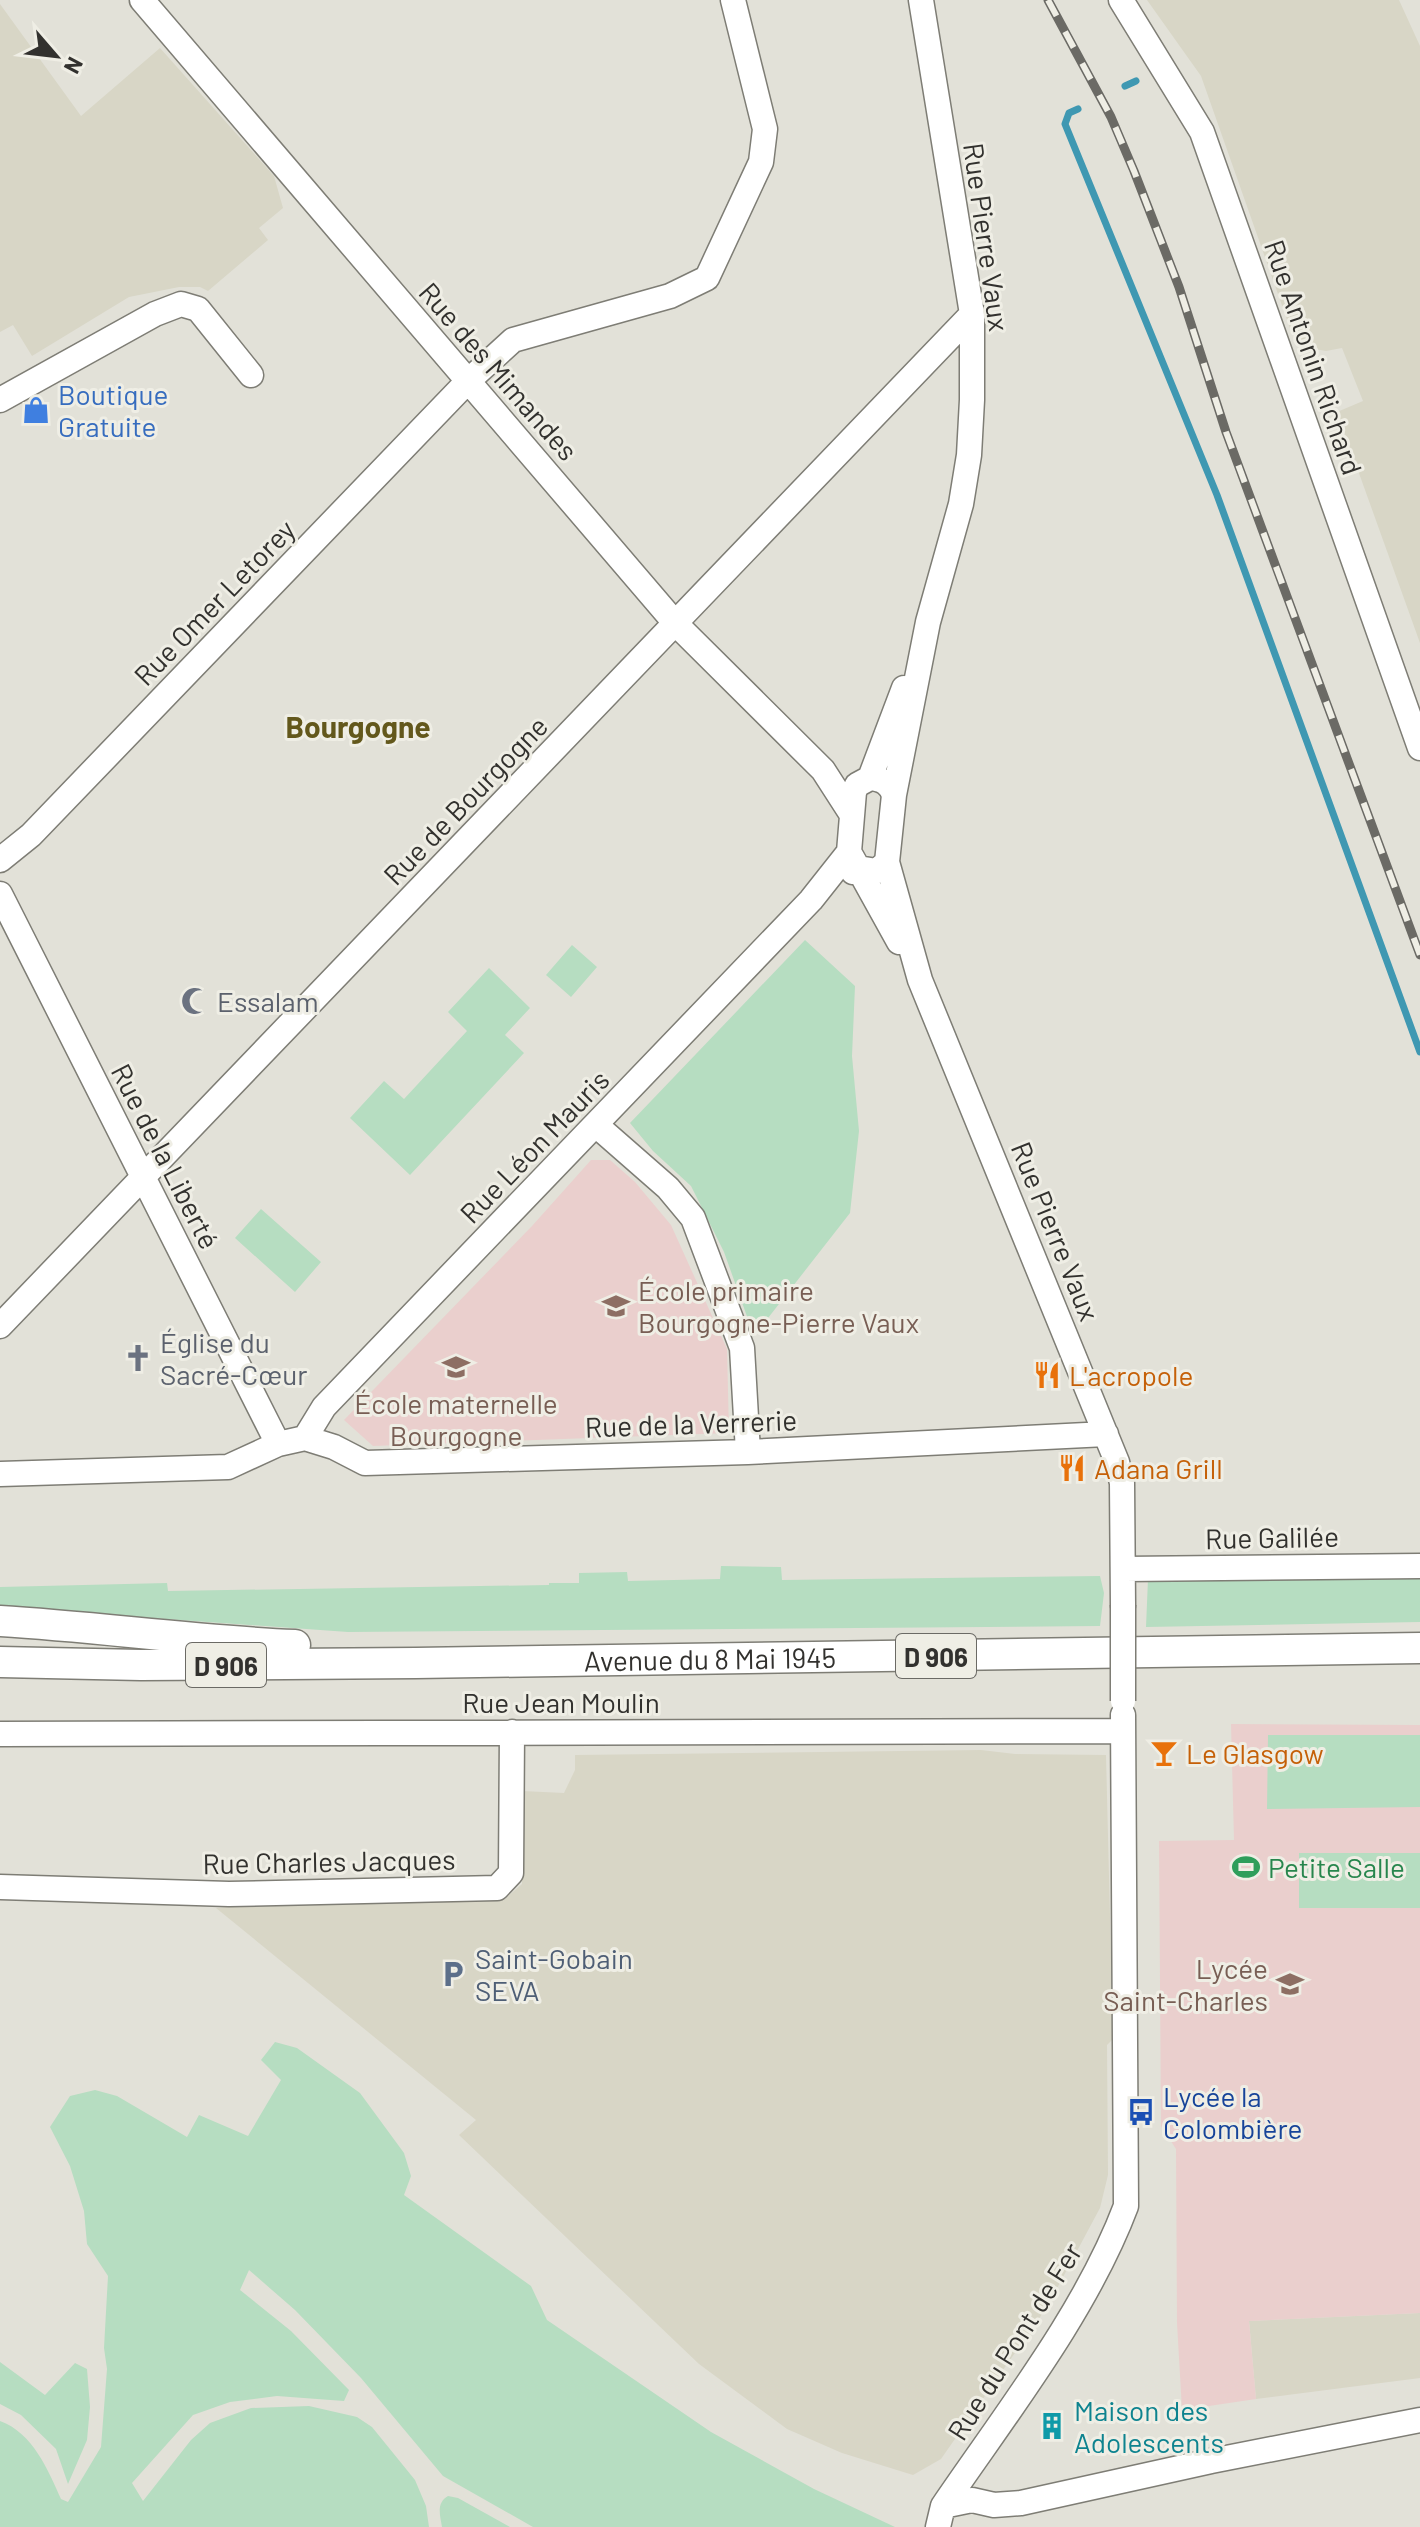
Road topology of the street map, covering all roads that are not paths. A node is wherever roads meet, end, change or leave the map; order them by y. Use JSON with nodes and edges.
{"nodes":[{"id":1,"x":142,"y":0,"type":"edge"},
{"id":2,"x":733,"y":0,"type":"edge"},
{"id":3,"x":921,"y":0,"type":"edge"},
{"id":4,"x":1121,"y":0,"type":"edge"},
{"id":5,"x":972,"y":314,"type":"junction"},
{"id":6,"x":251,"y":375,"type":"dead end"},
{"id":7,"x":467,"y":382,"type":"junction"},
{"id":8,"x":0,"y":400,"type":"edge"},
{"id":9,"x":928,"y":622,"type":"junction"},
{"id":10,"x":676,"y":624,"type":"junction"},
{"id":11,"x":1420,"y":748,"type":"edge"},
{"id":12,"x":823,"y":770,"type":"junction"},
{"id":13,"x":867,"y":780,"type":"junction"},
{"id":14,"x":894,"y":795,"type":"junction"},
{"id":15,"x":852,"y":815,"type":"junction"},
{"id":16,"x":0,"y":860,"type":"edge"},
{"id":17,"x":854,"y":860,"type":"junction"},
{"id":18,"x":887,"y":862,"type":"junction"},
{"id":19,"x":0,"y":894,"type":"edge"},
{"id":20,"x":920,"y":980,"type":"junction"},
{"id":21,"x":596,"y":1125,"type":"junction"},
{"id":22,"x":144,"y":1178,"type":"junction"},
{"id":23,"x":0,"y":1326,"type":"edge"},
{"id":24,"x":1106,"y":1434,"type":"junction"},
{"id":25,"x":305,"y":1438,"type":"junction"},
{"id":26,"x":278,"y":1444,"type":"junction"},
{"id":27,"x":748,"y":1452,"type":"junction"},
{"id":28,"x":0,"y":1474,"type":"edge"},
{"id":29,"x":1420,"y":1566,"type":"edge"},
{"id":30,"x":1125,"y":1569,"type":"junction"},
{"id":31,"x":0,"y":1621,"type":"edge"},
{"id":32,"x":1420,"y":1648,"type":"edge"},
{"id":33,"x":0,"y":1662,"type":"edge"},
{"id":34,"x":416,"y":1663,"type":"junction"},
{"id":35,"x":141,"y":1665,"type":"junction"},
{"id":36,"x":0,"y":1682,"type":"edge"},
{"id":37,"x":1123,"y":1701,"type":"joint"},
{"id":38,"x":1122,"y":1731,"type":"junction"},
{"id":39,"x":512,"y":1732,"type":"junction"},
{"id":40,"x":0,"y":1734,"type":"edge"},
{"id":41,"x":0,"y":1887,"type":"edge"},
{"id":42,"x":1420,"y":2420,"type":"edge"},
{"id":43,"x":940,"y":2516,"type":"edge"}],
"edges":[{"from":1,"to":7,"type":"street","name":"Rue des Mimandes"},
{"from":2,"to":7,"type":"street","name":"Rue Omer Letorey"},
{"from":3,"to":5,"type":"street","name":"Rue Pierre Vaux"},
{"from":4,"to":11,"type":"street","name":"Rue Antonin Richard"},
{"from":5,"to":9,"type":"street","name":"Rue Pierre Vaux"},
{"from":5,"to":10,"type":"street","name":"Rue de Bourgogne"},
{"from":6,"to":8,"type":"street"},
{"from":7,"to":10,"type":"street","name":"Rue des Mimandes"},
{"from":7,"to":16,"type":"street","name":"Rue Omer Letorey"},
{"from":9,"to":13,"type":"street"},
{"from":9,"to":14,"type":"street"},
{"from":10,"to":12,"type":"street","name":"Rue des Mimandes"},
{"from":10,"to":22,"type":"street","name":"Rue de Bourgogne"},
{"from":12,"to":13,"type":"street"},
{"from":12,"to":15,"type":"street","name":"Rue des Mimandes"},
{"from":13,"to":14,"type":"street"},
{"from":13,"to":15,"type":"street"},
{"from":14,"to":18,"type":"street"},
{"from":15,"to":17,"type":"street"},
{"from":17,"to":18,"type":"street"},
{"from":17,"to":20,"type":"street"},
{"from":17,"to":21,"type":"street","name":"Rue Léon Mauris"},
{"from":18,"to":20,"type":"street"},
{"from":19,"to":22,"type":"street","name":"Rue de la Liberté"},
{"from":20,"to":24,"type":"street","name":"Rue Pierre Vaux"},
{"from":21,"to":25,"type":"street","name":"Rue Léon Mauris"},
{"from":21,"to":27,"type":"street"},
{"from":22,"to":23,"type":"street","name":"Rue de Bourgogne"},
{"from":22,"to":26,"type":"street","name":"Rue de la Liberté"},
{"from":24,"to":27,"type":"street","name":"Rue de la Verrerie"},
{"from":24,"to":30,"type":"street","name":"Rue Pierre Vaux"},
{"from":25,"to":26,"type":"street"},
{"from":25,"to":27,"type":"street","name":"Rue de la Verrerie"},
{"from":26,"to":28,"type":"street"},
{"from":29,"to":30,"type":"street","name":"Rue Galilée"},
{"from":30,"to":37,"type":"street","name":"Rue Pierre Vaux","bridge":true},
{"from":31,"to":34,"type":"main road"},
{"from":32,"to":34,"type":"main road","name":"Avenue du 8 Mai 1945","number":"D 906"},
{"from":33,"to":35,"type":"main road","name":"Avenue du 8 Mai 1945","number":"D 906"},
{"from":34,"to":35,"type":"main road","name":"Avenue du 8 Mai 1945","number":"D 906"},
{"from":35,"to":36,"type":"main road"},
{"from":37,"to":38,"type":"street","name":"Rue du Pont de Fer"},
{"from":38,"to":39,"type":"street","name":"Rue Jean Moulin"},
{"from":38,"to":43,"type":"street","name":"Rue du Pont de Fer"},
{"from":39,"to":40,"type":"street","name":"Rue Jean Moulin"},
{"from":39,"to":41,"type":"street","name":"Rue Charles Jacques"},
{"from":42,"to":43,"type":"street"}]}
